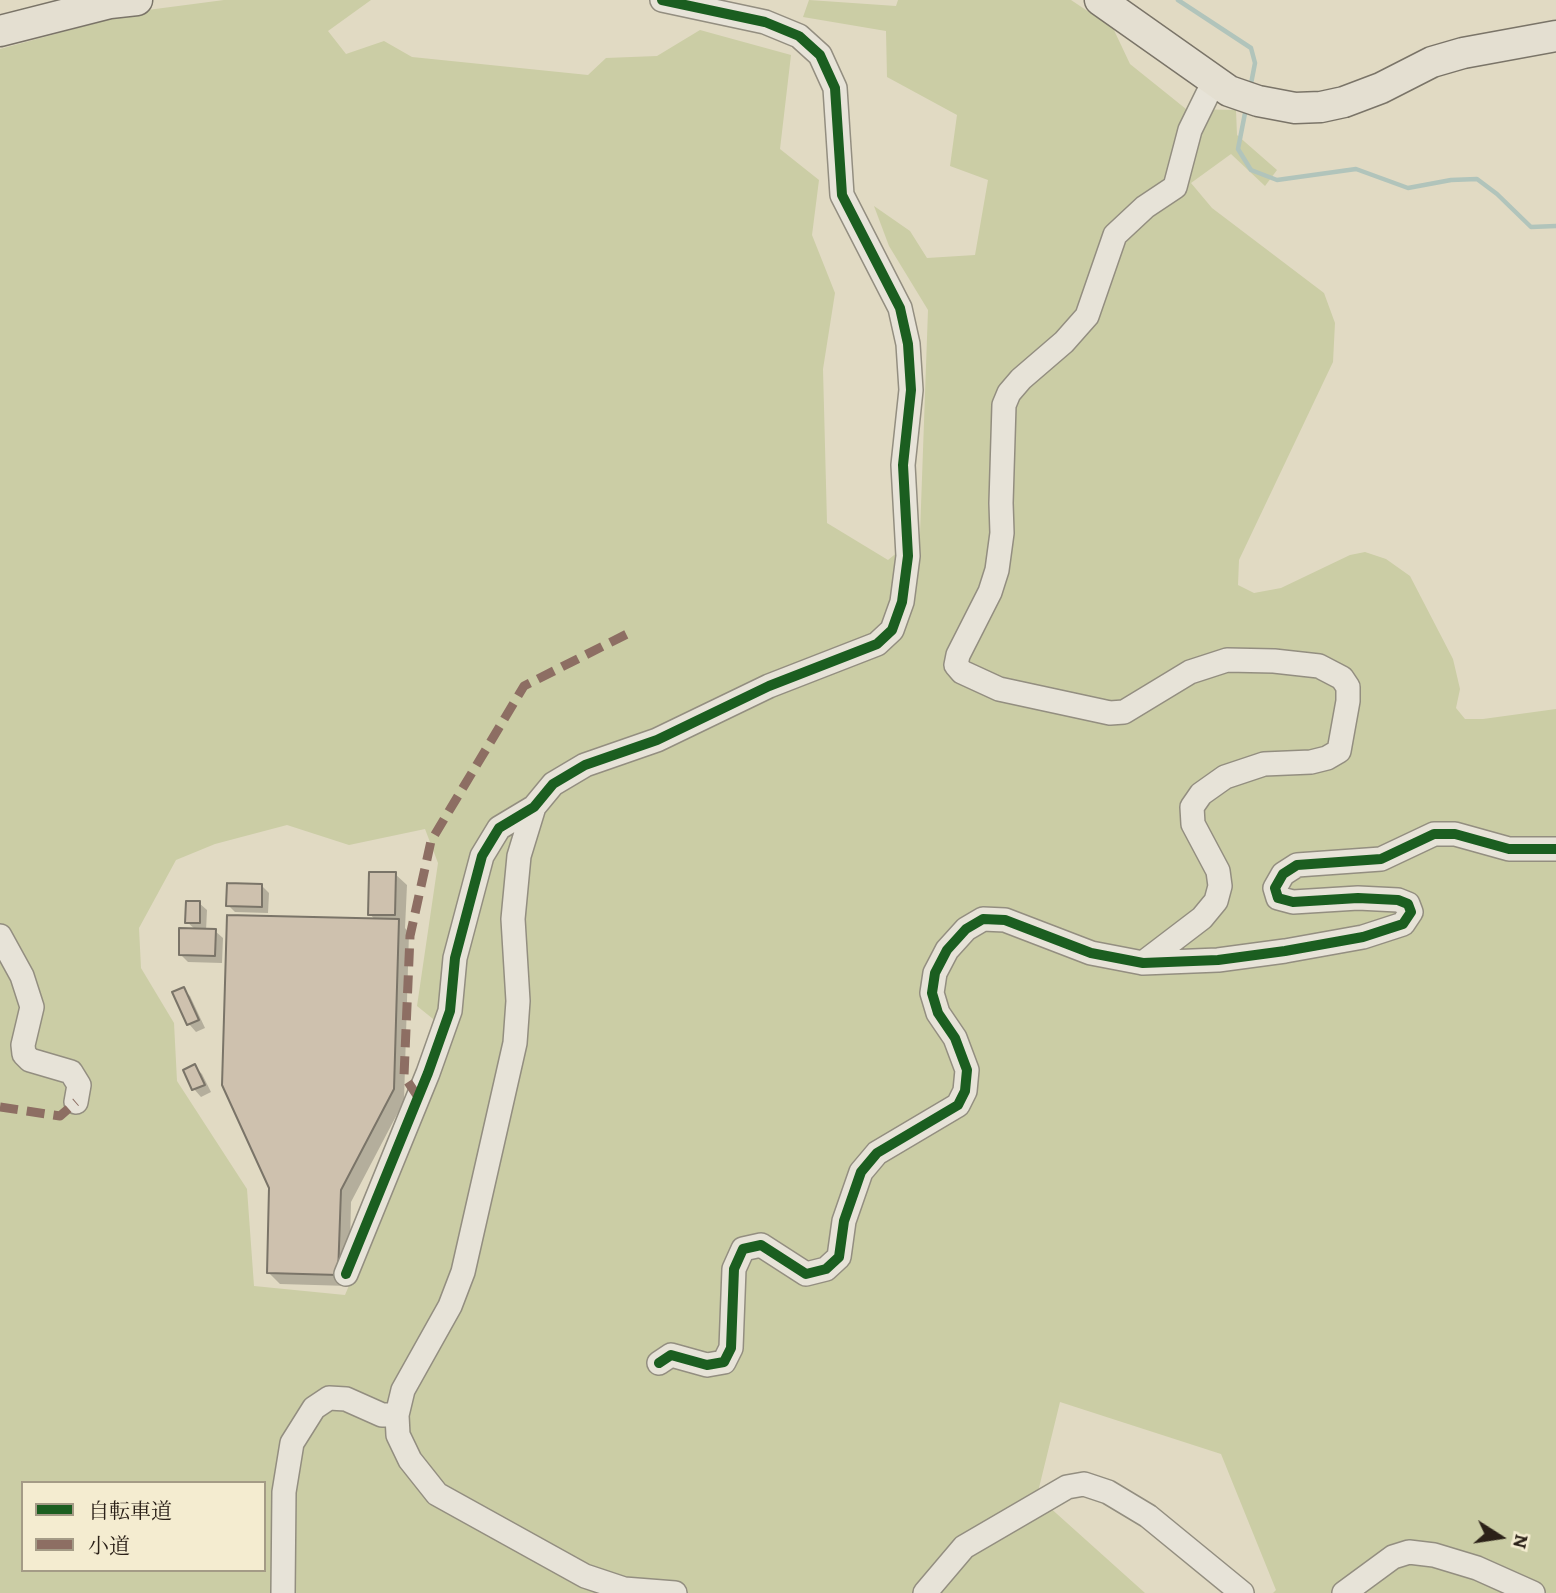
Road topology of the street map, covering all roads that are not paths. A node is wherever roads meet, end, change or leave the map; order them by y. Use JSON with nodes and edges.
{"nodes":[{"id":1,"x":137,"y":0,"type":"edge"},
{"id":2,"x":662,"y":0,"type":"edge"},
{"id":3,"x":1100,"y":0,"type":"edge"},
{"id":4,"x":0,"y":32,"type":"edge"},
{"id":5,"x":1556,"y":36,"type":"edge"},
{"id":6,"x":1222,"y":86,"type":"junction"},
{"id":7,"x":534,"y":807,"type":"junction"},
{"id":8,"x":1556,"y":849,"type":"edge"},
{"id":9,"x":0,"y":936,"type":"edge"},
{"id":10,"x":1143,"y":963,"type":"junction"},
{"id":11,"x":76,"y":1102,"type":"dead end"},
{"id":12,"x":346,"y":1274,"type":"dead end"},
{"id":13,"x":659,"y":1363,"type":"dead end"},
{"id":14,"x":397,"y":1415,"type":"junction"},
{"id":15,"x":283,"y":1593,"type":"edge"},
{"id":16,"x":675,"y":1593,"type":"edge"},
{"id":17,"x":925,"y":1593,"type":"edge"},
{"id":18,"x":1242,"y":1593,"type":"edge"},
{"id":19,"x":1344,"y":1593,"type":"edge"},
{"id":20,"x":1533,"y":1593,"type":"edge"}],
"edges":[{"from":1,"to":4,"type":"main road"},
{"from":2,"to":7,"type":"street"},
{"from":3,"to":6,"type":"main road"},
{"from":5,"to":6,"type":"main road"},
{"from":6,"to":10,"type":"street"},
{"from":7,"to":12,"type":"street"},
{"from":7,"to":14,"type":"street"},
{"from":8,"to":10,"type":"street"},
{"from":9,"to":11,"type":"street"},
{"from":10,"to":13,"type":"street"},
{"from":14,"to":15,"type":"street"},
{"from":14,"to":16,"type":"street"},
{"from":17,"to":18,"type":"street"},
{"from":19,"to":20,"type":"street"}]}
